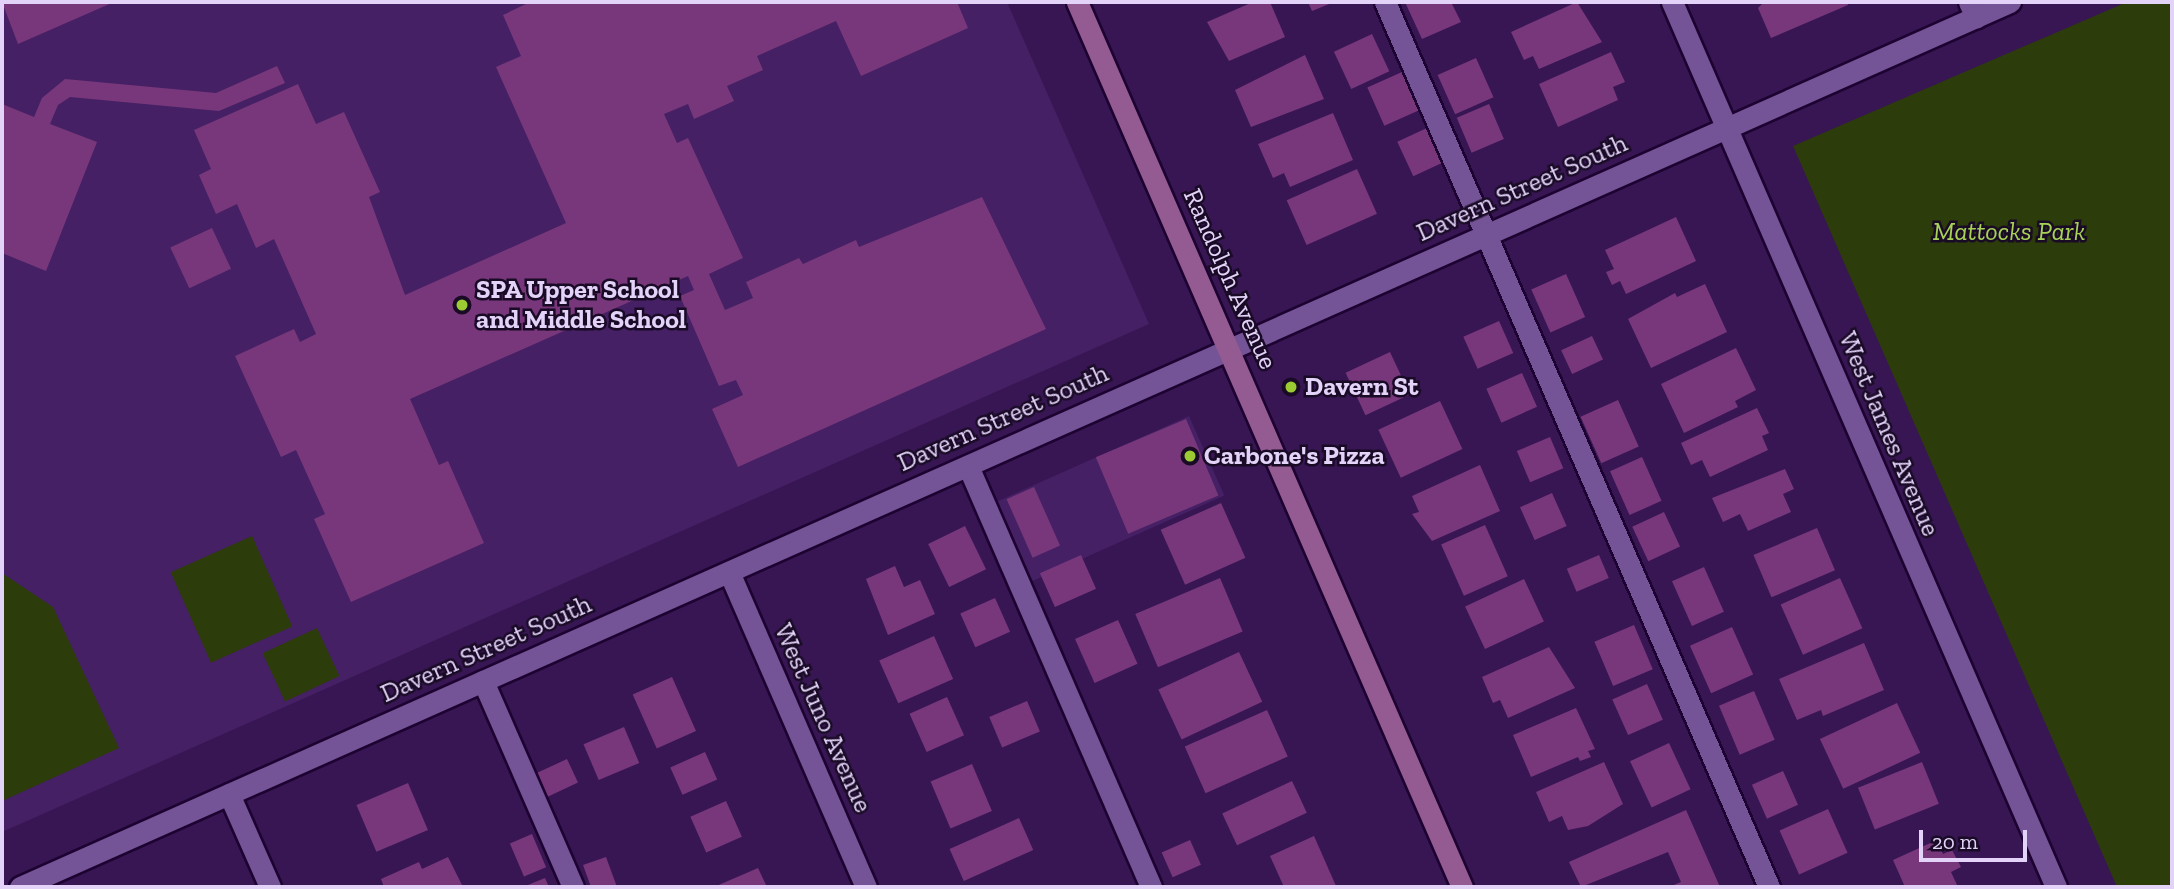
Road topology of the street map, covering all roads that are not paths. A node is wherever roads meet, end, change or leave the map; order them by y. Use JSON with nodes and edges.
{"nodes":[{"id":1,"x":1077,"y":2,"type":"edge"},
{"id":2,"x":1385,"y":2,"type":"edge"},
{"id":3,"x":1672,"y":2,"type":"edge"},
{"id":4,"x":2010,"y":2,"type":"edge"},
{"id":5,"x":1973,"y":9,"type":"edge"},
{"id":6,"x":1727,"y":128,"type":"junction"},
{"id":7,"x":1486,"y":235,"type":"junction"},
{"id":8,"x":1229,"y":346,"type":"junction"},
{"id":9,"x":968,"y":466,"type":"junction"},
{"id":10,"x":729,"y":572,"type":"junction"},
{"id":11,"x":483,"y":681,"type":"junction"},
{"id":12,"x":229,"y":794,"type":"junction"},
{"id":13,"x":20,"y":887,"type":"edge"},
{"id":14,"x":270,"y":887,"type":"edge"},
{"id":15,"x":573,"y":887,"type":"edge"},
{"id":16,"x":866,"y":887,"type":"edge"},
{"id":17,"x":1152,"y":887,"type":"edge"},
{"id":18,"x":1462,"y":887,"type":"edge"},
{"id":19,"x":1769,"y":887,"type":"edge"},
{"id":20,"x":2055,"y":887,"type":"edge"}],
"edges":[{"from":1,"to":8,"type":"main road","name":"Randolph Avenue"},
{"from":2,"to":7,"type":"street"},
{"from":3,"to":6,"type":"street","name":"West James Avenue"},
{"from":4,"to":5,"type":"street","name":"Davern Street South"},
{"from":5,"to":6,"type":"street","name":"Davern Street South"},
{"from":6,"to":7,"type":"street","name":"Davern Street South"},
{"from":6,"to":20,"type":"street","name":"West James Avenue"},
{"from":7,"to":8,"type":"street","name":"Davern Street South"},
{"from":7,"to":19,"type":"street"},
{"from":8,"to":9,"type":"street","name":"Davern Street South"},
{"from":8,"to":18,"type":"main road","name":"Randolph Avenue"},
{"from":9,"to":10,"type":"street","name":"Davern Street South"},
{"from":9,"to":17,"type":"street"},
{"from":10,"to":11,"type":"street","name":"Davern Street South"},
{"from":10,"to":16,"type":"street","name":"West Juno Avenue"},
{"from":11,"to":12,"type":"street","name":"Davern Street South"},
{"from":11,"to":15,"type":"street"},
{"from":12,"to":13,"type":"street","name":"Davern Street South"},
{"from":12,"to":14,"type":"street"}]}
